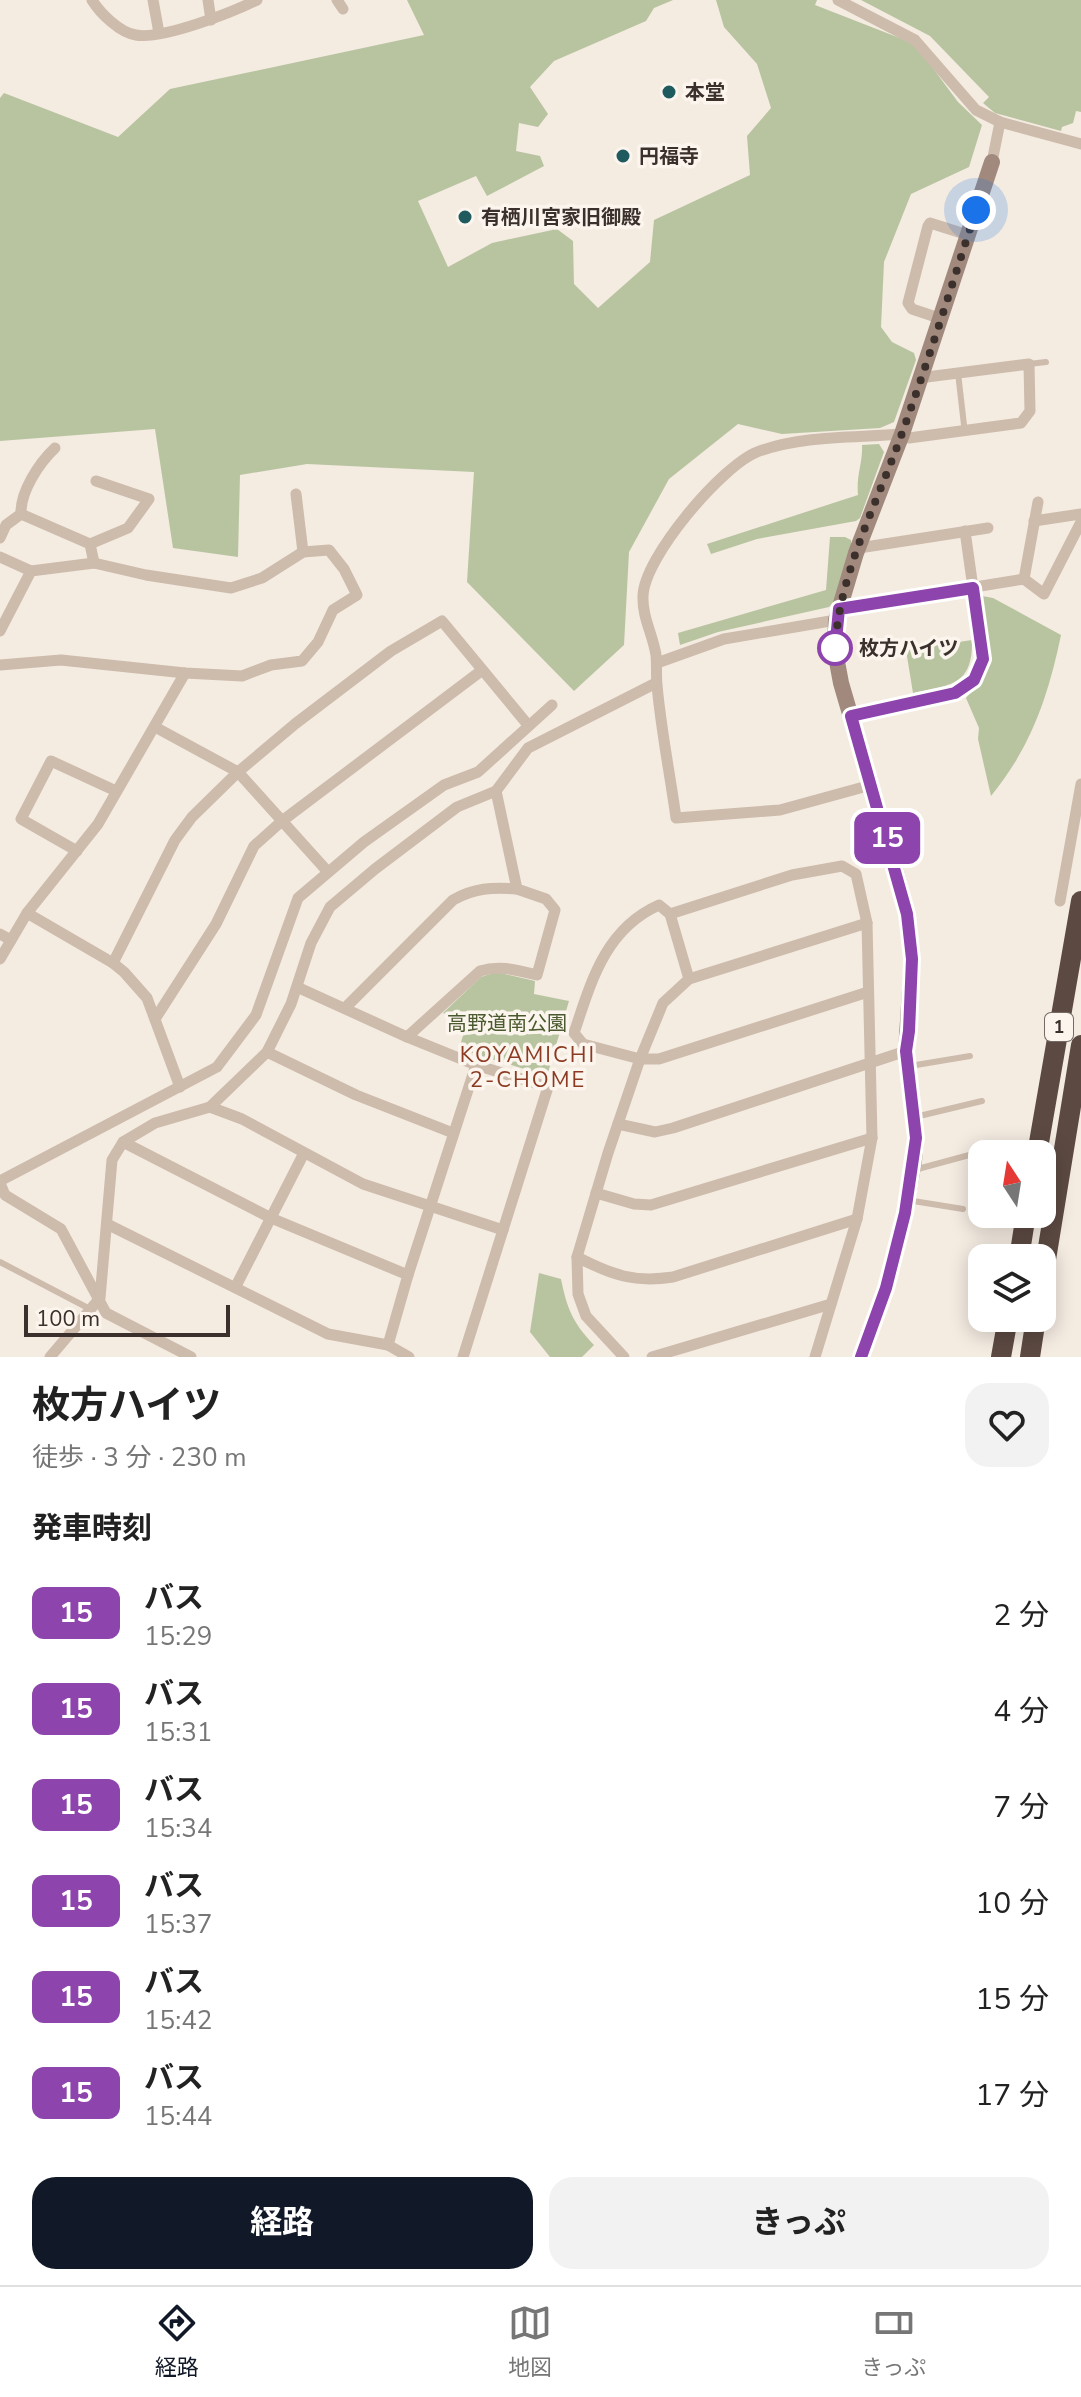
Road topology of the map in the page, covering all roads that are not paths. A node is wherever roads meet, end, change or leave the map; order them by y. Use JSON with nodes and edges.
{"nodes":[{"id":1,"x":92,"y":0,"type":"edge"},
{"id":2,"x":153,"y":0,"type":"edge"},
{"id":3,"x":208,"y":0,"type":"edge"},
{"id":4,"x":257,"y":0,"type":"edge"},
{"id":5,"x":838,"y":0,"type":"edge"},
{"id":6,"x":211,"y":20,"type":"junction"},
{"id":7,"x":159,"y":33,"type":"junction"},
{"id":8,"x":1000,"y":122,"type":"junction"},
{"id":9,"x":1081,"y":144,"type":"edge"},
{"id":10,"x":992,"y":162,"type":"joint"},
{"id":11,"x":968,"y":235,"type":"junction"},
{"id":12,"x":939,"y":318,"type":"junction"},
{"id":13,"x":1046,"y":362,"type":"dead end"},
{"id":14,"x":1029,"y":364,"type":"junction"},
{"id":15,"x":958,"y":373,"type":"junction"},
{"id":16,"x":919,"y":378,"type":"junction"},
{"id":17,"x":964,"y":425,"type":"dead end"},
{"id":18,"x":902,"y":434,"type":"junction"},
{"id":19,"x":55,"y":448,"type":"dead end"},
{"id":20,"x":96,"y":481,"type":"dead end"},
{"id":21,"x":296,"y":494,"type":"dead end"},
{"id":22,"x":1038,"y":502,"type":"dead end"},
{"id":23,"x":21,"y":514,"type":"junction"},
{"id":24,"x":1081,"y":514,"type":"edge"},
{"id":25,"x":1034,"y":521,"type":"junction"},
{"id":26,"x":1081,"y":522,"type":"edge"},
{"id":27,"x":988,"y":528,"type":"dead end"},
{"id":28,"x":965,"y":531,"type":"junction"},
{"id":29,"x":0,"y":538,"type":"edge"},
{"id":30,"x":90,"y":544,"type":"junction"},
{"id":31,"x":859,"y":548,"type":"junction"},
{"id":32,"x":303,"y":552,"type":"junction"},
{"id":33,"x":0,"y":557,"type":"edge"},
{"id":34,"x":94,"y":563,"type":"junction"},
{"id":35,"x":31,"y":571,"type":"junction"},
{"id":36,"x":1024,"y":579,"type":"junction"},
{"id":37,"x":973,"y":588,"type":"junction"},
{"id":38,"x":838,"y":615,"type":"junction"},
{"id":39,"x":0,"y":631,"type":"edge"},
{"id":40,"x":657,"y":663,"type":"junction"},
{"id":41,"x":0,"y":665,"type":"edge"},
{"id":42,"x":481,"y":671,"type":"junction"},
{"id":43,"x":185,"y":673,"type":"junction"},
{"id":44,"x":656,"y":683,"type":"junction"},
{"id":45,"x":552,"y":705,"type":"dead end"},
{"id":46,"x":851,"y":716,"type":"junction"},
{"id":47,"x":528,"y":725,"type":"junction"},
{"id":48,"x":155,"y":727,"type":"junction"},
{"id":49,"x":238,"y":772,"type":"junction"},
{"id":50,"x":1081,"y":784,"type":"edge"},
{"id":51,"x":871,"y":785,"type":"junction"},
{"id":52,"x":116,"y":791,"type":"junction"},
{"id":53,"x":496,"y":791,"type":"junction"},
{"id":54,"x":282,"y":821,"type":"junction"},
{"id":55,"x":77,"y":851,"type":"junction"},
{"id":56,"x":328,"y":872,"type":"junction"},
{"id":57,"x":517,"y":889,"type":"junction"},
{"id":58,"x":1070,"y":901,"type":"edge"},
{"id":59,"x":27,"y":913,"type":"junction"},
{"id":60,"x":670,"y":914,"type":"junction"},
{"id":61,"x":867,"y":923,"type":"junction"},
{"id":62,"x":5,"y":937,"type":"edge"},
{"id":63,"x":0,"y":959,"type":"edge"},
{"id":64,"x":113,"y":963,"type":"junction"},
{"id":65,"x":689,"y":979,"type":"junction"},
{"id":66,"x":297,"y":987,"type":"junction"},
{"id":67,"x":868,"y":992,"type":"junction"},
{"id":68,"x":345,"y":1008,"type":"junction"},
{"id":69,"x":155,"y":1019,"type":"junction"},
{"id":70,"x":407,"y":1037,"type":"junction"},
{"id":71,"x":1081,"y":1045,"type":"edge"},
{"id":72,"x":267,"y":1052,"type":"junction"},
{"id":73,"x":970,"y":1056,"type":"dead end"},
{"id":74,"x":640,"y":1059,"type":"junction"},
{"id":75,"x":906,"y":1059,"type":"junction"},
{"id":76,"x":870,"y":1062,"type":"junction"},
{"id":77,"x":476,"y":1065,"type":"junction"},
{"id":78,"x":180,"y":1087,"type":"junction"},
{"id":79,"x":982,"y":1101,"type":"dead end"},
{"id":80,"x":210,"y":1107,"type":"junction"},
{"id":81,"x":914,"y":1117,"type":"junction"},
{"id":82,"x":618,"y":1124,"type":"junction"},
{"id":83,"x":453,"y":1133,"type":"junction"},
{"id":84,"x":872,"y":1138,"type":"junction"},
{"id":85,"x":1039,"y":1140,"type":"edge"},
{"id":86,"x":123,"y":1142,"type":"junction"},
{"id":87,"x":304,"y":1153,"type":"junction"},
{"id":88,"x":968,"y":1155,"type":"edge"},
{"id":89,"x":912,"y":1171,"type":"junction"},
{"id":90,"x":0,"y":1182,"type":"edge"},
{"id":91,"x":596,"y":1193,"type":"junction"},
{"id":92,"x":907,"y":1200,"type":"junction"},
{"id":93,"x":431,"y":1207,"type":"junction"},
{"id":94,"x":963,"y":1209,"type":"dead end"},
{"id":95,"x":271,"y":1218,"type":"junction"},
{"id":96,"x":857,"y":1219,"type":"junction"},
{"id":97,"x":107,"y":1224,"type":"junction"},
{"id":98,"x":503,"y":1230,"type":"junction"},
{"id":99,"x":1049,"y":1244,"type":"edge"},
{"id":100,"x":577,"y":1257,"type":"junction"},
{"id":101,"x":0,"y":1262,"type":"edge"},
{"id":102,"x":408,"y":1275,"type":"junction"},
{"id":103,"x":236,"y":1286,"type":"junction"},
{"id":104,"x":100,"y":1298,"type":"junction"},
{"id":105,"x":831,"y":1304,"type":"junction"},
{"id":106,"x":90,"y":1309,"type":"junction"},
{"id":107,"x":1005,"y":1332,"type":"edge"},
{"id":108,"x":1034,"y":1332,"type":"edge"},
{"id":109,"x":388,"y":1345,"type":"junction"},
{"id":110,"x":50,"y":1357,"type":"edge"},
{"id":111,"x":191,"y":1357,"type":"edge"},
{"id":112,"x":409,"y":1357,"type":"edge"},
{"id":113,"x":463,"y":1357,"type":"edge"},
{"id":114,"x":624,"y":1357,"type":"edge"},
{"id":115,"x":652,"y":1357,"type":"edge"},
{"id":116,"x":815,"y":1357,"type":"edge"},
{"id":117,"x":861,"y":1357,"type":"edge"},
{"id":118,"x":1001,"y":1357,"type":"edge"},
{"id":119,"x":1030,"y":1357,"type":"edge"}],
"edges":[{"from":1,"to":7,"type":"street"},
{"from":2,"to":7,"type":"street"},
{"from":3,"to":6,"type":"street"},
{"from":4,"to":6,"type":"street"},
{"from":5,"to":8,"type":"street"},
{"from":6,"to":7,"type":"street"},
{"from":8,"to":9,"type":"street"},
{"from":8,"to":10,"type":"street"},
{"from":10,"to":11,"type":"street"},
{"from":11,"to":12,"type":"street"},
{"from":11,"to":12,"type":"street"},
{"from":12,"to":16,"type":"street"},
{"from":13,"to":14,"type":"lane"},
{"from":14,"to":15,"type":"street"},
{"from":14,"to":18,"type":"street"},
{"from":15,"to":16,"type":"street"},
{"from":15,"to":17,"type":"lane"},
{"from":16,"to":18,"type":"street"},
{"from":18,"to":31,"type":"street"},
{"from":18,"to":40,"type":"street"},
{"from":19,"to":23,"type":"street"},
{"from":20,"to":30,"type":"street"},
{"from":21,"to":32,"type":"street"},
{"from":22,"to":25,"type":"street"},
{"from":23,"to":29,"type":"street"},
{"from":23,"to":30,"type":"street"},
{"from":24,"to":25,"type":"street"},
{"from":25,"to":36,"type":"street"},
{"from":26,"to":36,"type":"street"},
{"from":27,"to":28,"type":"street"},
{"from":28,"to":31,"type":"street"},
{"from":28,"to":37,"type":"street"},
{"from":30,"to":34,"type":"street"},
{"from":31,"to":38,"type":"street"},
{"from":32,"to":34,"type":"street"},
{"from":32,"to":43,"type":"street"},
{"from":33,"to":35,"type":"street"},
{"from":34,"to":35,"type":"street"},
{"from":35,"to":39,"type":"street"},
{"from":36,"to":37,"type":"street"},
{"from":37,"to":38,"type":"street"},
{"from":37,"to":46,"type":"street"},
{"from":38,"to":40,"type":"street"},
{"from":38,"to":46,"type":"street"},
{"from":40,"to":44,"type":"street"},
{"from":41,"to":43,"type":"street"},
{"from":42,"to":47,"type":"street"},
{"from":42,"to":49,"type":"street"},
{"from":42,"to":54,"type":"street"},
{"from":43,"to":48,"type":"street"},
{"from":44,"to":51,"type":"street"},
{"from":44,"to":53,"type":"street"},
{"from":45,"to":47,"type":"street"},
{"from":46,"to":51,"type":"street"},
{"from":47,"to":56,"type":"street"},
{"from":48,"to":49,"type":"street"},
{"from":48,"to":52,"type":"street"},
{"from":49,"to":54,"type":"street"},
{"from":49,"to":64,"type":"street"},
{"from":50,"to":58,"type":"street"},
{"from":51,"to":75,"type":"street"},
{"from":52,"to":55,"type":"street"},
{"from":52,"to":55,"type":"street"},
{"from":53,"to":57,"type":"street"},
{"from":53,"to":66,"type":"street"},
{"from":54,"to":56,"type":"street"},
{"from":54,"to":69,"type":"street"},
{"from":55,"to":59,"type":"street"},
{"from":56,"to":78,"type":"street"},
{"from":57,"to":68,"type":"street"},
{"from":57,"to":70,"type":"street"},
{"from":58,"to":85,"type":"highway","number":"1"},
{"from":59,"to":62,"type":"street"},
{"from":59,"to":64,"type":"street"},
{"from":60,"to":61,"type":"street"},
{"from":60,"to":65,"type":"street"},
{"from":60,"to":74,"type":"street"},
{"from":61,"to":65,"type":"street"},
{"from":61,"to":67,"type":"street"},
{"from":62,"to":63,"type":"street"},
{"from":64,"to":69,"type":"street"},
{"from":65,"to":74,"type":"street"},
{"from":66,"to":68,"type":"street"},
{"from":66,"to":72,"type":"street"},
{"from":67,"to":74,"type":"street"},
{"from":67,"to":76,"type":"street"},
{"from":68,"to":70,"type":"street"},
{"from":69,"to":78,"type":"street"},
{"from":70,"to":77,"type":"street"},
{"from":71,"to":99,"type":"highway","number":"1"},
{"from":72,"to":80,"type":"street"},
{"from":72,"to":83,"type":"street"},
{"from":73,"to":75,"type":"lane"},
{"from":74,"to":82,"type":"street"},
{"from":75,"to":76,"type":"street"},
{"from":75,"to":81,"type":"street"},
{"from":76,"to":82,"type":"street"},
{"from":76,"to":84,"type":"street"},
{"from":77,"to":83,"type":"street"},
{"from":77,"to":98,"type":"street"},
{"from":78,"to":90,"type":"street"},
{"from":79,"to":81,"type":"lane"},
{"from":80,"to":86,"type":"street"},
{"from":80,"to":87,"type":"street"},
{"from":81,"to":89,"type":"street"},
{"from":82,"to":91,"type":"street"},
{"from":83,"to":93,"type":"street"},
{"from":84,"to":91,"type":"street"},
{"from":84,"to":96,"type":"street"},
{"from":86,"to":95,"type":"street"},
{"from":86,"to":97,"type":"street"},
{"from":87,"to":93,"type":"street"},
{"from":87,"to":95,"type":"street"},
{"from":88,"to":89,"type":"lane"},
{"from":89,"to":92,"type":"street"},
{"from":90,"to":104,"type":"street"},
{"from":91,"to":100,"type":"street"},
{"from":92,"to":94,"type":"lane"},
{"from":92,"to":117,"type":"street"},
{"from":93,"to":98,"type":"street"},
{"from":93,"to":102,"type":"street"},
{"from":95,"to":102,"type":"street"},
{"from":95,"to":103,"type":"street"},
{"from":96,"to":100,"type":"street"},
{"from":96,"to":105,"type":"street"},
{"from":97,"to":103,"type":"street"},
{"from":97,"to":104,"type":"street"},
{"from":98,"to":113,"type":"street"},
{"from":100,"to":114,"type":"street"},
{"from":101,"to":106,"type":"lane"},
{"from":102,"to":109,"type":"street"},
{"from":103,"to":109,"type":"street"},
{"from":104,"to":106,"type":"street"},
{"from":104,"to":111,"type":"street"},
{"from":105,"to":115,"type":"street"},
{"from":105,"to":116,"type":"street"},
{"from":106,"to":110,"type":"street"},
{"from":107,"to":118,"type":"highway"},
{"from":108,"to":119,"type":"highway"},
{"from":109,"to":112,"type":"street"}]}
